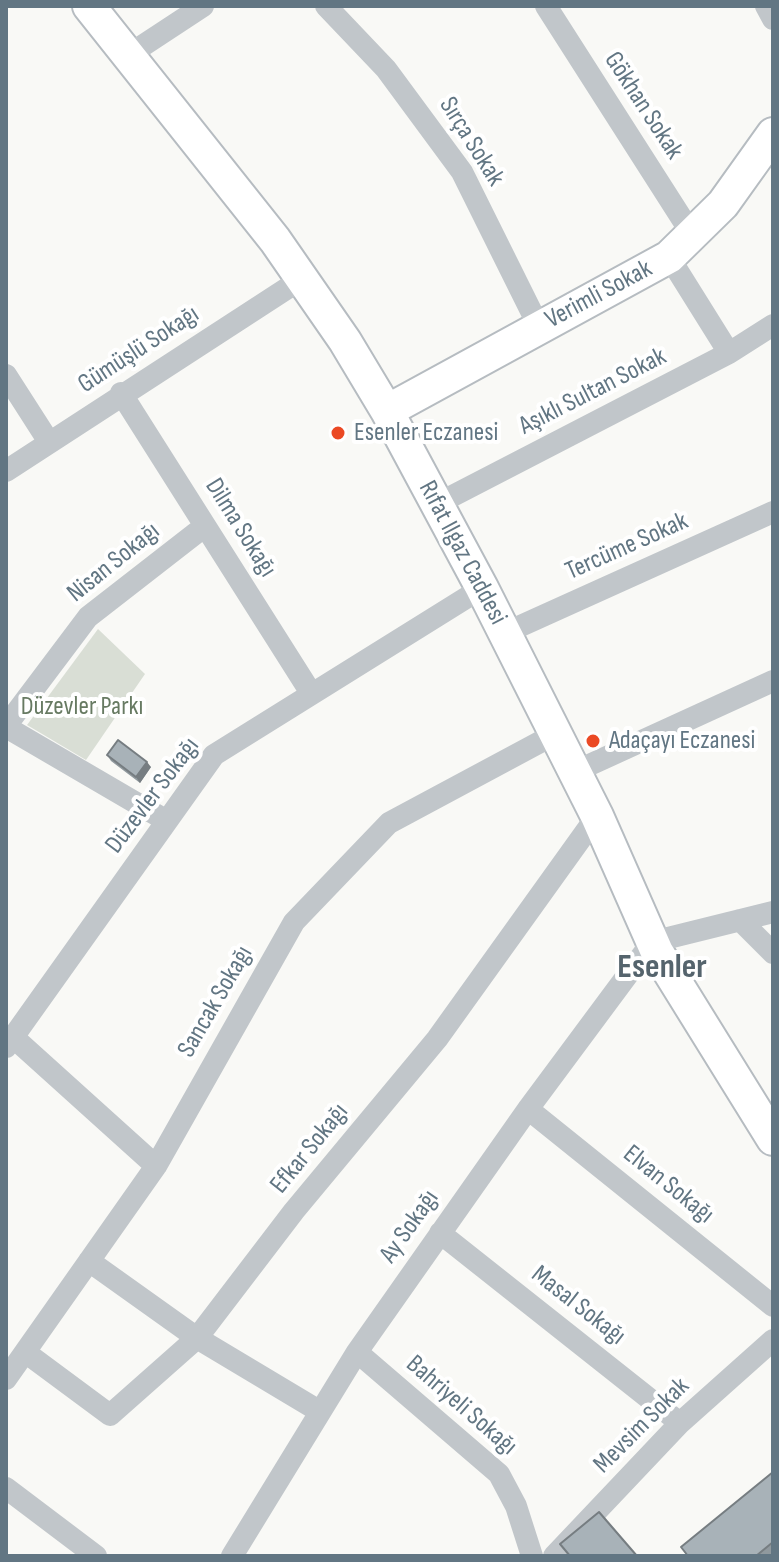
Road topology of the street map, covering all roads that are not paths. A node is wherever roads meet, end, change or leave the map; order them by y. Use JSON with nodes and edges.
{"nodes":[{"id":1,"x":89,"y":6,"type":"edge"},
{"id":2,"x":203,"y":6,"type":"edge"},
{"id":3,"x":326,"y":6,"type":"edge"},
{"id":4,"x":546,"y":6,"type":"edge"},
{"id":5,"x":766,"y":6,"type":"edge"},
{"id":6,"x":773,"y":19,"type":"edge"},
{"id":7,"x":127,"y":56,"type":"junction"},
{"id":8,"x":773,"y":134,"type":"edge"},
{"id":9,"x":693,"y":236,"type":"junction"},
{"id":10,"x":669,"y":257,"type":"junction"},
{"id":11,"x":303,"y":278,"type":"junction"},
{"id":12,"x":773,"y":325,"type":"edge"},
{"id":13,"x":539,"y":327,"type":"junction"},
{"id":14,"x":729,"y":353,"type":"junction"},
{"id":15,"x":6,"y":375,"type":"edge"},
{"id":16,"x":121,"y":393,"type":"junction"},
{"id":17,"x":387,"y":411,"type":"junction"},
{"id":18,"x":49,"y":442,"type":"junction"},
{"id":19,"x":6,"y":471,"type":"edge"},
{"id":20,"x":437,"y":504,"type":"junction"},
{"id":21,"x":773,"y":512,"type":"edge"},
{"id":22,"x":205,"y":526,"type":"junction"},
{"id":23,"x":482,"y":588,"type":"junction"},
{"id":24,"x":505,"y":633,"type":"junction"},
{"id":25,"x":773,"y":681,"type":"edge"},
{"id":26,"x":311,"y":693,"type":"junction"},
{"id":27,"x":6,"y":727,"type":"edge"},
{"id":28,"x":555,"y":734,"type":"junction"},
{"id":29,"x":574,"y":772,"type":"junction"},
{"id":30,"x":597,"y":816,"type":"junction"},
{"id":31,"x":167,"y":821,"type":"junction"},
{"id":32,"x":773,"y":912,"type":"edge"},
{"id":33,"x":740,"y":920,"type":"junction"},
{"id":34,"x":652,"y":942,"type":"junction"},
{"id":35,"x":773,"y":953,"type":"edge"},
{"id":36,"x":9,"y":1042,"type":"edge"},
{"id":37,"x":528,"y":1109,"type":"junction"},
{"id":38,"x":773,"y":1139,"type":"edge"},
{"id":39,"x":156,"y":1166,"type":"junction"},
{"id":40,"x":440,"y":1233,"type":"junction"},
{"id":41,"x":89,"y":1261,"type":"junction"},
{"id":42,"x":773,"y":1306,"type":"edge"},
{"id":43,"x":197,"y":1338,"type":"junction"},
{"id":44,"x":773,"y":1340,"type":"edge"},
{"id":45,"x":25,"y":1352,"type":"junction"},
{"id":46,"x":357,"y":1352,"type":"junction"},
{"id":47,"x":6,"y":1379,"type":"edge"},
{"id":48,"x":319,"y":1411,"type":"junction"},
{"id":49,"x":680,"y":1423,"type":"junction"},
{"id":50,"x":6,"y":1488,"type":"edge"},
{"id":51,"x":96,"y":1556,"type":"edge"},
{"id":52,"x":232,"y":1556,"type":"edge"},
{"id":53,"x":532,"y":1556,"type":"edge"},
{"id":54,"x":554,"y":1556,"type":"edge"}],
"edges":[{"from":1,"to":7,"type":"street","name":"Rıfat Ilgaz Caddesi"},
{"from":2,"to":7,"type":"street"},
{"from":3,"to":13,"type":"street","name":"Sırça Sokak"},
{"from":4,"to":9,"type":"street","name":"Gökhan Sokak"},
{"from":5,"to":6,"type":"street"},
{"from":7,"to":11,"type":"street","name":"Rıfat Ilgaz Caddesi"},
{"from":8,"to":9,"type":"street","name":"Verimli Sokak"},
{"from":9,"to":10,"type":"street","name":"Verimli Sokak"},
{"from":10,"to":13,"type":"street","name":"Verimli Sokak"},
{"from":10,"to":14,"type":"street"},
{"from":11,"to":16,"type":"street","name":"Gümüşlü Sokağı"},
{"from":11,"to":17,"type":"street","name":"Rıfat Ilgaz Caddesi"},
{"from":12,"to":14,"type":"street","name":"Aşıklı Sultan Sokak"},
{"from":13,"to":17,"type":"street","name":"Verimli Sokak"},
{"from":14,"to":20,"type":"street","name":"Aşıklı Sultan Sokak"},
{"from":15,"to":18,"type":"street"},
{"from":16,"to":18,"type":"street","name":"Gümüşlü Sokağı"},
{"from":16,"to":22,"type":"street","name":"Dilma Sokağı"},
{"from":17,"to":20,"type":"street","name":"Rıfat Ilgaz Caddesi"},
{"from":18,"to":19,"type":"street","name":"Gümüşlü Sokağı"},
{"from":20,"to":23,"type":"street","name":"Rıfat Ilgaz Caddesi"},
{"from":21,"to":24,"type":"street","name":"Tercüme Sokak"},
{"from":22,"to":26,"type":"street","name":"Dilma Sokağı"},
{"from":22,"to":27,"type":"street","name":"Nisan Sokağı"},
{"from":23,"to":24,"type":"street","name":"Rıfat Ilgaz Caddesi"},
{"from":23,"to":26,"type":"street","name":"Düzevler Sokağı"},
{"from":24,"to":28,"type":"street","name":"Rıfat Ilgaz Caddesi"},
{"from":25,"to":29,"type":"street"},
{"from":26,"to":31,"type":"street","name":"Düzevler Sokağı"},
{"from":27,"to":31,"type":"street"},
{"from":28,"to":29,"type":"street","name":"Rıfat Ilgaz Caddesi"},
{"from":28,"to":39,"type":"street","name":"Sancak Sokağı"},
{"from":29,"to":30,"type":"street","name":"Rıfat Ilgaz Caddesi"},
{"from":30,"to":34,"type":"street","name":"Rıfat Ilgaz Caddesi"},
{"from":30,"to":43,"type":"street","name":"Efkar Sokağı"},
{"from":31,"to":36,"type":"street","name":"Düzevler Sokağı"},
{"from":32,"to":33,"type":"street"},
{"from":33,"to":34,"type":"street"},
{"from":33,"to":35,"type":"street"},
{"from":34,"to":37,"type":"street","name":"Ay Sokağı"},
{"from":34,"to":38,"type":"street","name":"Rıfat Ilgaz Caddesi"},
{"from":36,"to":39,"type":"street"},
{"from":37,"to":40,"type":"street","name":"Ay Sokağı"},
{"from":37,"to":42,"type":"street","name":"Elvan Sokağı"},
{"from":39,"to":41,"type":"street","name":"Sancak Sokağı"},
{"from":40,"to":46,"type":"street","name":"Ay Sokağı"},
{"from":40,"to":49,"type":"street","name":"Masal Sokağı"},
{"from":41,"to":43,"type":"street"},
{"from":41,"to":45,"type":"street","name":"Sancak Sokağı"},
{"from":43,"to":45,"type":"street","name":"Efkar Sokağı"},
{"from":43,"to":48,"type":"street"},
{"from":44,"to":49,"type":"street","name":"Mevsim Sokak"},
{"from":45,"to":47,"type":"street","name":"Sancak Sokağı"},
{"from":46,"to":48,"type":"street","name":"Ay Sokağı"},
{"from":46,"to":53,"type":"street","name":"Bahriyeli Sokağı"},
{"from":48,"to":52,"type":"street","name":"Ay Sokağı"},
{"from":49,"to":54,"type":"street","name":"Mevsim Sokak"},
{"from":50,"to":51,"type":"street"}]}
